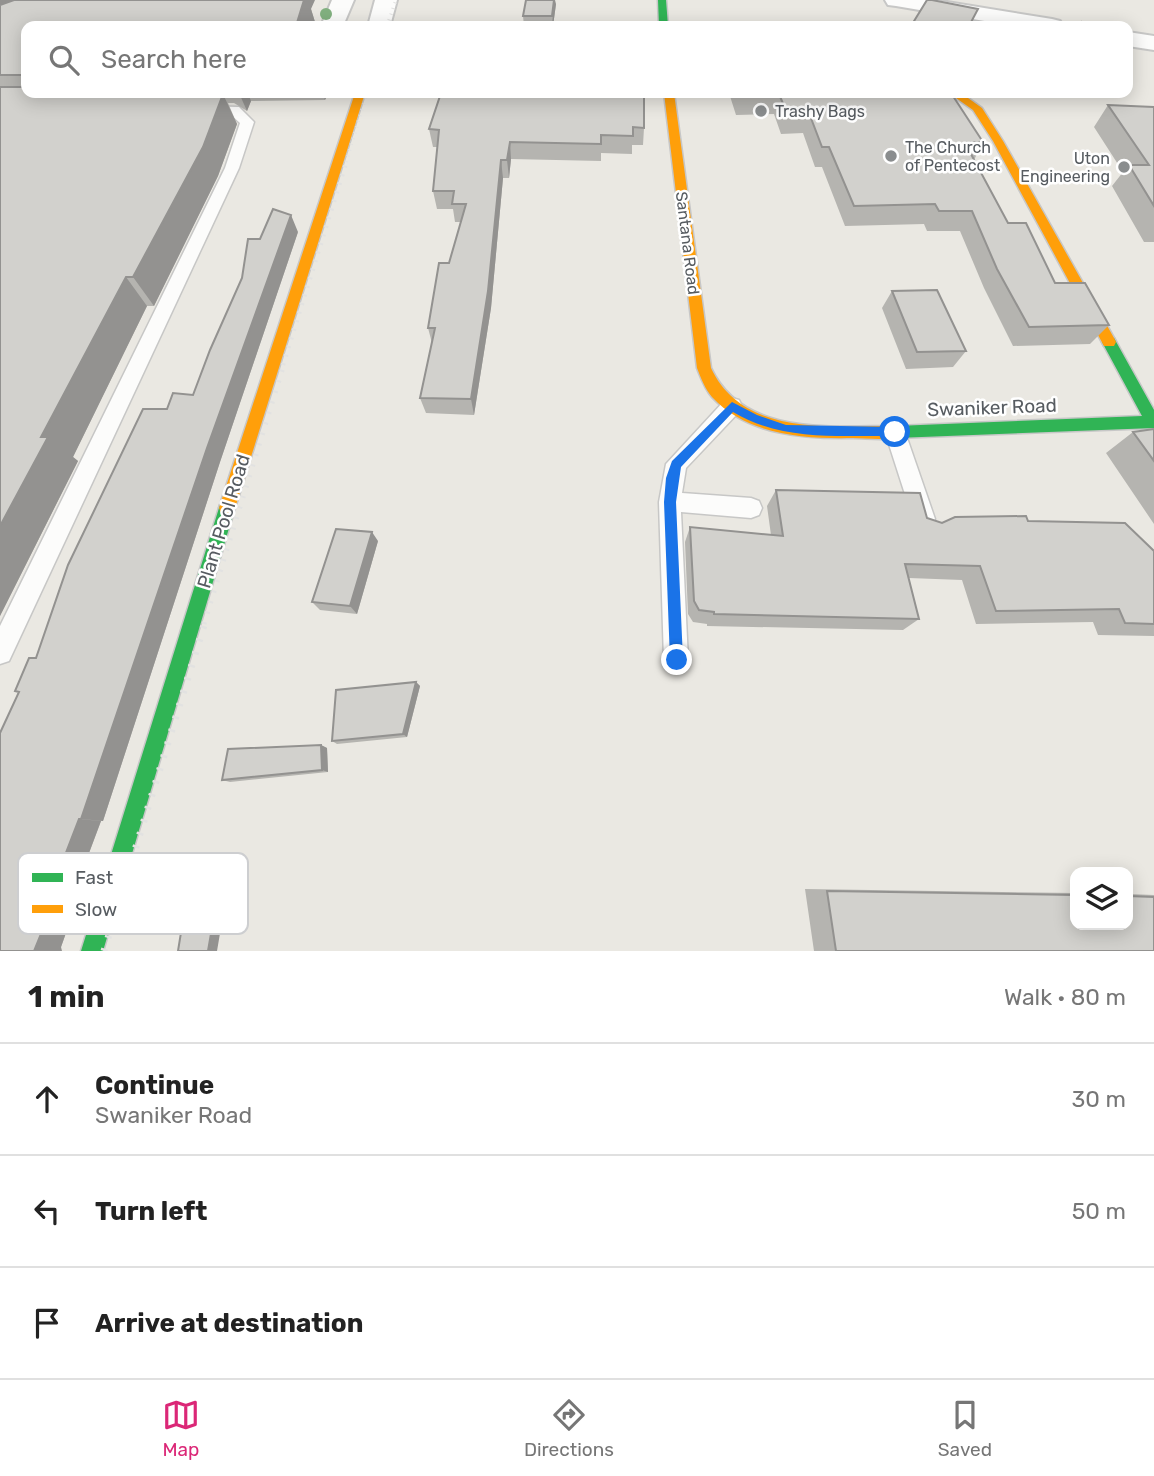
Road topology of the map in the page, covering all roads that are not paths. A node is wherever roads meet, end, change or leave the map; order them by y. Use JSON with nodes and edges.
{"nodes":[{"id":1,"x":343,"y":0,"type":"edge"},
{"id":2,"x":386,"y":0,"type":"edge"},
{"id":3,"x":662,"y":0,"type":"edge"},
{"id":4,"x":896,"y":0,"type":"edge"},
{"id":5,"x":334,"y":21,"type":"edge"},
{"id":6,"x":380,"y":21,"type":"edge"},
{"id":7,"x":664,"y":21,"type":"edge"},
{"id":8,"x":1022,"y":21,"type":"edge"},
{"id":9,"x":1133,"y":40,"type":"edge"},
{"id":10,"x":1154,"y":43,"type":"edge"},
{"id":11,"x":357,"y":98,"type":"edge"},
{"id":12,"x":670,"y":98,"type":"edge"},
{"id":13,"x":961,"y":98,"type":"edge"},
{"id":14,"x":187,"y":110,"type":"edge"},
{"id":15,"x":724,"y":399,"type":"junction"},
{"id":16,"x":1154,"y":422,"type":"edge"},
{"id":17,"x":895,"y":432,"type":"junction"},
{"id":18,"x":670,"y":502,"type":"junction"},
{"id":19,"x":751,"y":508,"type":"dead end"},
{"id":20,"x":927,"y":526,"type":"edge"},
{"id":21,"x":0,"y":652,"type":"edge"},
{"id":22,"x":677,"y":660,"type":"dead end"},
{"id":23,"x":122,"y":853,"type":"edge"},
{"id":24,"x":97,"y":934,"type":"edge"},
{"id":25,"x":92,"y":951,"type":"edge"}],
"edges":[{"from":1,"to":5,"type":"street"},
{"from":2,"to":6,"type":"street"},
{"from":3,"to":7,"type":"street"},
{"from":4,"to":8,"type":"street"},
{"from":9,"to":10,"type":"street"},
{"from":11,"to":23,"type":"street","name":"Plant Pool Road"},
{"from":12,"to":15,"type":"street","name":"Santana Road"},
{"from":13,"to":16,"type":"street"},
{"from":14,"to":21,"type":"lane"},
{"from":15,"to":17,"type":"street","name":"Swaniker Road"},
{"from":15,"to":18,"type":"lane"},
{"from":16,"to":17,"type":"street","name":"Swaniker Road"},
{"from":17,"to":20,"type":"lane"},
{"from":18,"to":19,"type":"lane"},
{"from":18,"to":22,"type":"lane"},
{"from":24,"to":25,"type":"street","name":"Plant Pool Road"}]}
